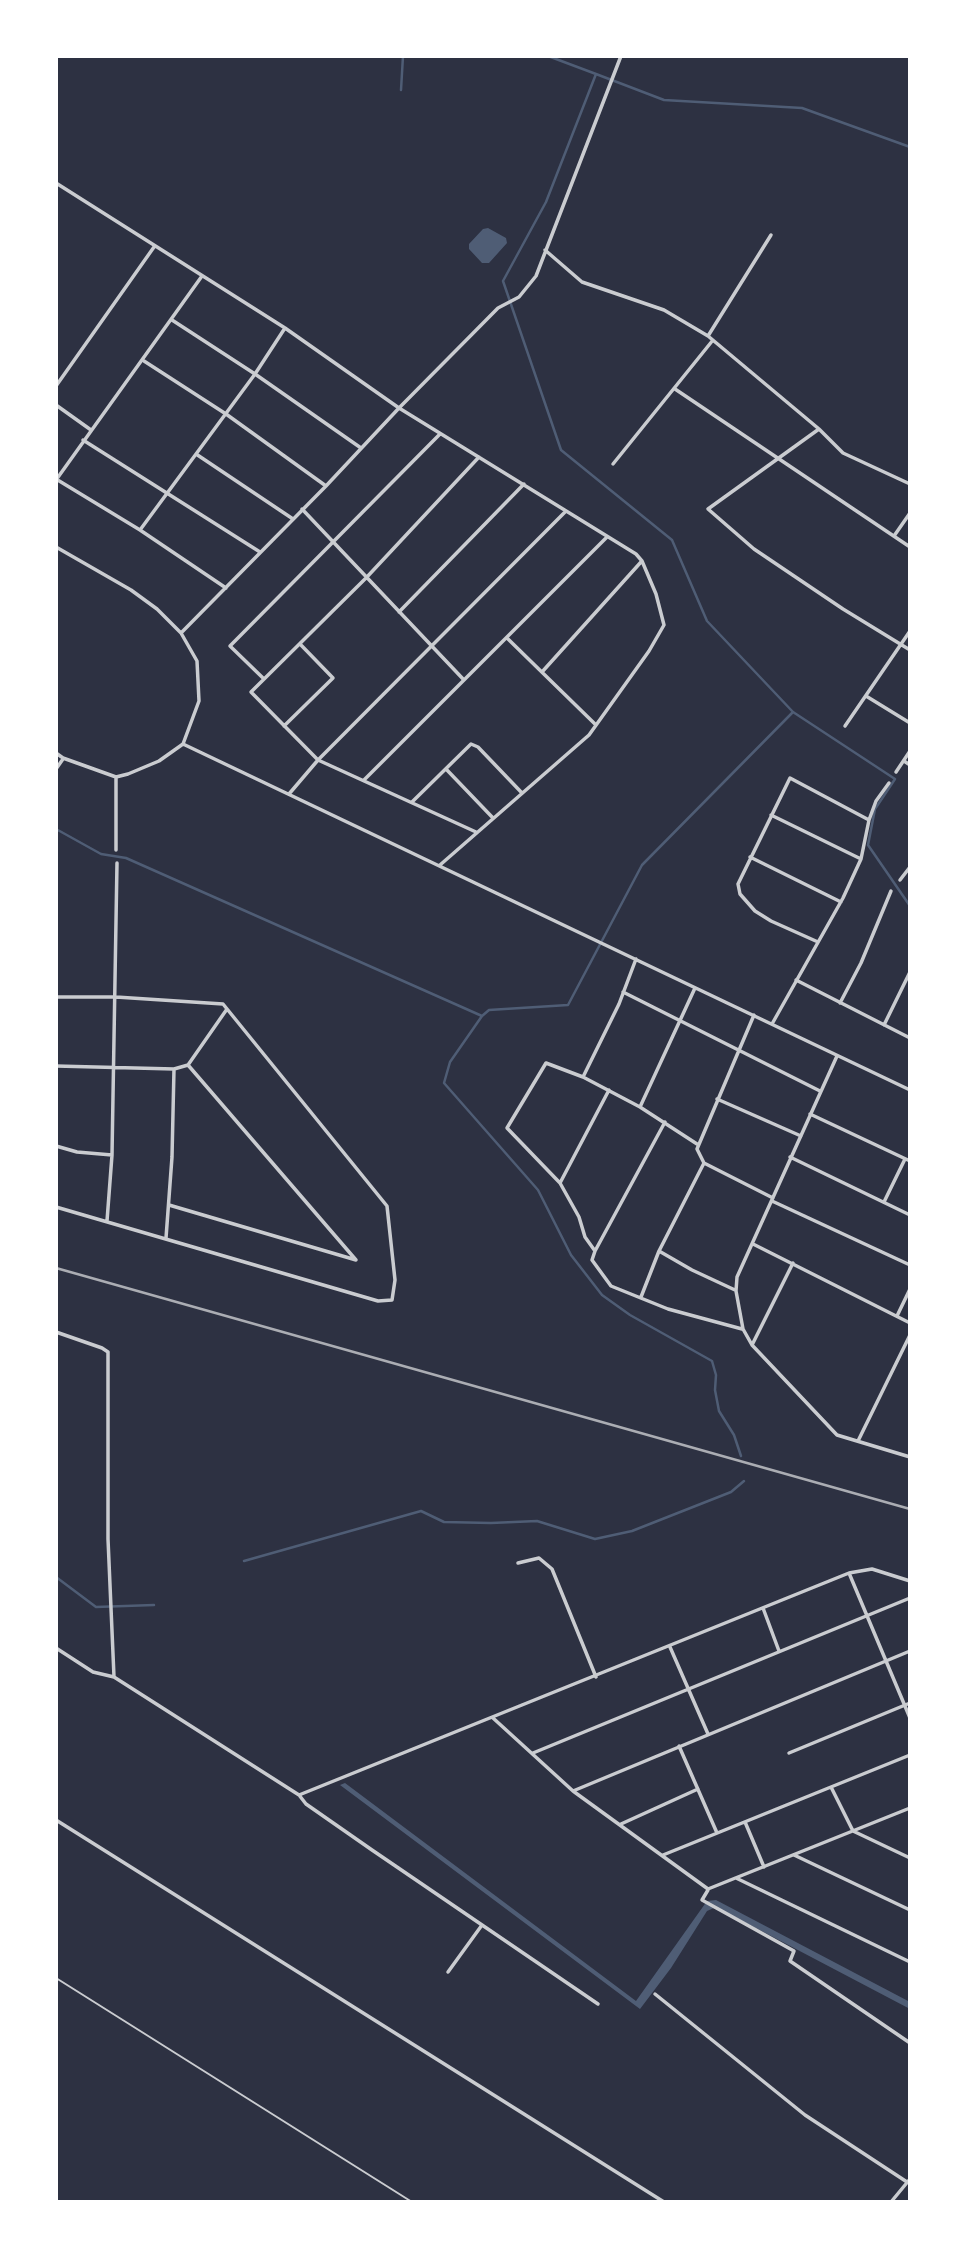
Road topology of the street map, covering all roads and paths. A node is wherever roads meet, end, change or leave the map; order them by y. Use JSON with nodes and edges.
{"nodes":[{"id":1,"x":621,"y":56,"type":"edge"},
{"id":2,"x":56,"y":183,"type":"edge"},
{"id":3,"x":771,"y":235,"type":"dead end"},
{"id":4,"x":154,"y":247,"type":"junction"},
{"id":5,"x":545,"y":250,"type":"junction"},
{"id":6,"x":202,"y":276,"type":"junction"},
{"id":7,"x":172,"y":320,"type":"junction"},
{"id":8,"x":285,"y":328,"type":"junction"},
{"id":9,"x":710,"y":338,"type":"junction"},
{"id":10,"x":144,"y":360,"type":"junction"},
{"id":11,"x":255,"y":374,"type":"junction"},
{"id":12,"x":56,"y":386,"type":"edge"},
{"id":13,"x":675,"y":389,"type":"junction"},
{"id":14,"x":56,"y":405,"type":"edge"},
{"id":15,"x":399,"y":408,"type":"junction"},
{"id":16,"x":226,"y":414,"type":"junction"},
{"id":17,"x":818,"y":429,"type":"junction"},
{"id":18,"x":91,"y":430,"type":"junction"},
{"id":19,"x":440,"y":434,"type":"junction"},
{"id":20,"x":83,"y":440,"type":"junction"},
{"id":21,"x":361,"y":448,"type":"junction"},
{"id":22,"x":197,"y":454,"type":"junction"},
{"id":23,"x":479,"y":457,"type":"junction"},
{"id":24,"x":778,"y":459,"type":"junction"},
{"id":25,"x":613,"y":464,"type":"dead end"},
{"id":26,"x":56,"y":480,"type":"edge"},
{"id":27,"x":524,"y":484,"type":"junction"},
{"id":28,"x":910,"y":484,"type":"edge"},
{"id":29,"x":326,"y":486,"type":"junction"},
{"id":30,"x":168,"y":493,"type":"junction"},
{"id":31,"x":302,"y":509,"type":"junction"},
{"id":32,"x":566,"y":511,"type":"junction"},
{"id":33,"x":910,"y":513,"type":"edge"},
{"id":34,"x":293,"y":519,"type":"junction"},
{"id":35,"x":141,"y":530,"type":"junction"},
{"id":36,"x":894,"y":536,"type":"junction"},
{"id":37,"x":607,"y":537,"type":"junction"},
{"id":38,"x":334,"y":543,"type":"junction"},
{"id":39,"x":56,"y":547,"type":"edge"},
{"id":40,"x":910,"y":547,"type":"edge"},
{"id":41,"x":260,"y":552,"type":"junction"},
{"id":42,"x":642,"y":561,"type":"junction"},
{"id":43,"x":366,"y":578,"type":"junction"},
{"id":44,"x":226,"y":588,"type":"junction"},
{"id":45,"x":399,"y":612,"type":"junction"},
{"id":46,"x":910,"y":631,"type":"edge"},
{"id":47,"x":181,"y":633,"type":"junction"},
{"id":48,"x":508,"y":639,"type":"junction"},
{"id":49,"x":300,"y":644,"type":"junction"},
{"id":50,"x":901,"y":645,"type":"junction"},
{"id":51,"x":430,"y":646,"type":"junction"},
{"id":52,"x":910,"y":650,"type":"edge"},
{"id":53,"x":542,"y":673,"type":"junction"},
{"id":54,"x":264,"y":679,"type":"junction"},
{"id":55,"x":464,"y":680,"type":"junction"},
{"id":56,"x":866,"y":696,"type":"junction"},
{"id":57,"x":910,"y":723,"type":"edge"},
{"id":58,"x":596,"y":725,"type":"junction"},
{"id":59,"x":284,"y":726,"type":"junction"},
{"id":60,"x":845,"y":726,"type":"dead end"},
{"id":61,"x":183,"y":744,"type":"junction"},
{"id":62,"x":910,"y":751,"type":"edge"},
{"id":63,"x":56,"y":753,"type":"edge"},
{"id":64,"x":63,"y":758,"type":"junction"},
{"id":65,"x":318,"y":760,"type":"junction"},
{"id":66,"x":904,"y":761,"type":"junction"},
{"id":67,"x":910,"y":765,"type":"edge"},
{"id":68,"x":445,"y":768,"type":"junction"},
{"id":69,"x":56,"y":769,"type":"edge"},
{"id":70,"x":896,"y":772,"type":"dead end"},
{"id":71,"x":116,"y":777,"type":"junction"},
{"id":72,"x":364,"y":780,"type":"junction"},
{"id":73,"x":889,"y":783,"type":"dead end"},
{"id":74,"x":522,"y":793,"type":"junction"},
{"id":75,"x":289,"y":794,"type":"junction"},
{"id":76,"x":412,"y":802,"type":"junction"},
{"id":77,"x":771,"y":815,"type":"junction"},
{"id":78,"x":493,"y":818,"type":"junction"},
{"id":79,"x":869,"y":820,"type":"junction"},
{"id":80,"x":477,"y":832,"type":"junction"},
{"id":81,"x":117,"y":850,"type":"dead end"},
{"id":82,"x":750,"y":858,"type":"junction"},
{"id":83,"x":862,"y":859,"type":"junction"},
{"id":84,"x":117,"y":863,"type":"dead end"},
{"id":85,"x":440,"y":866,"type":"junction"},
{"id":86,"x":910,"y":867,"type":"edge"},
{"id":87,"x":900,"y":880,"type":"dead end"},
{"id":88,"x":891,"y":891,"type":"dead end"},
{"id":89,"x":841,"y":902,"type":"junction"},
{"id":90,"x":818,"y":942,"type":"junction"},
{"id":91,"x":636,"y":959,"type":"junction"},
{"id":92,"x":910,"y":972,"type":"edge"},
{"id":93,"x":796,"y":981,"type":"junction"},
{"id":94,"x":904,"y":983,"type":"junction"},
{"id":95,"x":910,"y":985,"type":"edge"},
{"id":96,"x":696,"y":987,"type":"junction"},
{"id":97,"x":623,"y":992,"type":"junction"},
{"id":98,"x":56,"y":997,"type":"edge"},
{"id":99,"x":116,"y":997,"type":"junction"},
{"id":100,"x":840,"y":1003,"type":"junction"},
{"id":101,"x":227,"y":1009,"type":"junction"},
{"id":102,"x":754,"y":1015,"type":"junction"},
{"id":103,"x":679,"y":1022,"type":"junction"},
{"id":104,"x":772,"y":1024,"type":"junction"},
{"id":105,"x":884,"y":1025,"type":"junction"},
{"id":106,"x":910,"y":1038,"type":"edge"},
{"id":107,"x":739,"y":1051,"type":"junction"},
{"id":108,"x":837,"y":1056,"type":"junction"},
{"id":109,"x":188,"y":1065,"type":"junction"},
{"id":110,"x":56,"y":1066,"type":"edge"},
{"id":111,"x":114,"y":1067,"type":"junction"},
{"id":112,"x":174,"y":1069,"type":"junction"},
{"id":113,"x":583,"y":1077,"type":"junction"},
{"id":114,"x":609,"y":1090,"type":"junction"},
{"id":115,"x":910,"y":1090,"type":"edge"},
{"id":116,"x":820,"y":1091,"type":"junction"},
{"id":117,"x":717,"y":1099,"type":"junction"},
{"id":118,"x":640,"y":1107,"type":"junction"},
{"id":119,"x":810,"y":1114,"type":"junction"},
{"id":120,"x":665,"y":1122,"type":"junction"},
{"id":121,"x":801,"y":1136,"type":"junction"},
{"id":122,"x":697,"y":1144,"type":"junction"},
{"id":123,"x":56,"y":1146,"type":"edge"},
{"id":124,"x":112,"y":1155,"type":"junction"},
{"id":125,"x":790,"y":1157,"type":"junction"},
{"id":126,"x":905,"y":1159,"type":"junction"},
{"id":127,"x":910,"y":1161,"type":"edge"},
{"id":128,"x":704,"y":1163,"type":"junction"},
{"id":129,"x":559,"y":1183,"type":"junction"},
{"id":130,"x":773,"y":1199,"type":"junction"},
{"id":131,"x":884,"y":1202,"type":"junction"},
{"id":132,"x":169,"y":1205,"type":"junction"},
{"id":133,"x":56,"y":1207,"type":"edge"},
{"id":134,"x":910,"y":1215,"type":"edge"},
{"id":135,"x":107,"y":1221,"type":"junction"},
{"id":136,"x":166,"y":1238,"type":"junction"},
{"id":137,"x":753,"y":1244,"type":"junction"},
{"id":138,"x":595,"y":1251,"type":"junction"},
{"id":139,"x":659,"y":1251,"type":"junction"},
{"id":140,"x":793,"y":1264,"type":"junction"},
{"id":141,"x":910,"y":1265,"type":"edge"},
{"id":142,"x":910,"y":1289,"type":"edge"},
{"id":143,"x":736,"y":1291,"type":"junction"},
{"id":144,"x":641,"y":1298,"type":"junction"},
{"id":145,"x":897,"y":1316,"type":"junction"},
{"id":146,"x":910,"y":1323,"type":"edge"},
{"id":147,"x":743,"y":1329,"type":"junction"},
{"id":148,"x":56,"y":1332,"type":"edge"},
{"id":149,"x":910,"y":1335,"type":"edge"},
{"id":150,"x":751,"y":1345,"type":"junction"},
{"id":151,"x":858,"y":1441,"type":"junction"},
{"id":152,"x":910,"y":1456,"type":"edge"},
{"id":153,"x":518,"y":1563,"type":"dead end"},
{"id":154,"x":849,"y":1573,"type":"junction"},
{"id":155,"x":910,"y":1581,"type":"edge"},
{"id":156,"x":910,"y":1598,"type":"edge"},
{"id":157,"x":763,"y":1608,"type":"junction"},
{"id":158,"x":868,"y":1617,"type":"junction"},
{"id":159,"x":670,"y":1647,"type":"junction"},
{"id":160,"x":56,"y":1648,"type":"edge"},
{"id":161,"x":779,"y":1651,"type":"junction"},
{"id":162,"x":910,"y":1651,"type":"edge"},
{"id":163,"x":886,"y":1662,"type":"junction"},
{"id":164,"x":114,"y":1677,"type":"junction"},
{"id":165,"x":596,"y":1677,"type":"junction"},
{"id":166,"x":689,"y":1689,"type":"junction"},
{"id":167,"x":907,"y":1704,"type":"edge"},
{"id":168,"x":493,"y":1718,"type":"junction"},
{"id":169,"x":910,"y":1718,"type":"edge"},
{"id":170,"x":708,"y":1734,"type":"junction"},
{"id":171,"x":679,"y":1746,"type":"junction"},
{"id":172,"x":789,"y":1753,"type":"dead end"},
{"id":173,"x":532,"y":1754,"type":"junction"},
{"id":174,"x":910,"y":1755,"type":"edge"},
{"id":175,"x":831,"y":1787,"type":"junction"},
{"id":176,"x":698,"y":1790,"type":"junction"},
{"id":177,"x":573,"y":1791,"type":"junction"},
{"id":178,"x":299,"y":1795,"type":"junction"},
{"id":179,"x":910,"y":1808,"type":"edge"},
{"id":180,"x":56,"y":1820,"type":"edge"},
{"id":181,"x":746,"y":1822,"type":"junction"},
{"id":182,"x":621,"y":1824,"type":"junction"},
{"id":183,"x":853,"y":1831,"type":"junction"},
{"id":184,"x":717,"y":1833,"type":"junction"},
{"id":185,"x":663,"y":1855,"type":"junction"},
{"id":186,"x":794,"y":1855,"type":"junction"},
{"id":187,"x":910,"y":1858,"type":"edge"},
{"id":188,"x":764,"y":1867,"type":"junction"},
{"id":189,"x":736,"y":1878,"type":"junction"},
{"id":190,"x":708,"y":1889,"type":"junction"},
{"id":191,"x":910,"y":1910,"type":"edge"},
{"id":192,"x":482,"y":1925,"type":"junction"},
{"id":193,"x":910,"y":1962,"type":"edge"},
{"id":194,"x":448,"y":1972,"type":"dead end"},
{"id":195,"x":56,"y":1978,"type":"edge"},
{"id":196,"x":655,"y":1994,"type":"dead end"},
{"id":197,"x":598,"y":2004,"type":"dead end"},
{"id":198,"x":910,"y":2043,"type":"edge"},
{"id":199,"x":909,"y":2181,"type":"edge"},
{"id":200,"x":412,"y":2202,"type":"edge"},
{"id":201,"x":664,"y":2202,"type":"edge"},
{"id":202,"x":891,"y":2202,"type":"edge"}],
"edges":[{"from":1,"to":5,"type":"street"},
{"from":2,"to":4,"type":"street"},
{"from":3,"to":9,"type":"street"},
{"from":4,"to":6,"type":"street"},
{"from":4,"to":12,"type":"street"},
{"from":5,"to":9,"type":"street"},
{"from":5,"to":15,"type":"street"},
{"from":6,"to":7,"type":"street"},
{"from":6,"to":8,"type":"street"},
{"from":7,"to":10,"type":"street"},
{"from":7,"to":11,"type":"street"},
{"from":8,"to":11,"type":"street"},
{"from":8,"to":15,"type":"street"},
{"from":9,"to":13,"type":"street"},
{"from":9,"to":17,"type":"street"},
{"from":10,"to":16,"type":"street"},
{"from":10,"to":18,"type":"street"},
{"from":11,"to":16,"type":"street"},
{"from":11,"to":21,"type":"street"},
{"from":13,"to":24,"type":"street"},
{"from":13,"to":25,"type":"street"},
{"from":14,"to":18,"type":"street"},
{"from":15,"to":19,"type":"street"},
{"from":15,"to":21,"type":"street"},
{"from":16,"to":22,"type":"street"},
{"from":16,"to":29,"type":"street"},
{"from":17,"to":24,"type":"street"},
{"from":17,"to":28,"type":"street"},
{"from":18,"to":20,"type":"street"},
{"from":19,"to":23,"type":"street"},
{"from":19,"to":38,"type":"street"},
{"from":20,"to":26,"type":"street"},
{"from":20,"to":30,"type":"street"},
{"from":21,"to":29,"type":"street"},
{"from":22,"to":30,"type":"street"},
{"from":22,"to":34,"type":"street"},
{"from":23,"to":27,"type":"street"},
{"from":23,"to":43,"type":"street"},
{"from":24,"to":36,"type":"street"},
{"from":24,"to":50,"type":"street"},
{"from":26,"to":35,"type":"street"},
{"from":27,"to":32,"type":"street"},
{"from":27,"to":45,"type":"street"},
{"from":29,"to":31,"type":"street"},
{"from":30,"to":35,"type":"street"},
{"from":30,"to":41,"type":"street"},
{"from":31,"to":34,"type":"street"},
{"from":31,"to":38,"type":"street"},
{"from":32,"to":37,"type":"street"},
{"from":32,"to":51,"type":"street"},
{"from":33,"to":36,"type":"street"},
{"from":34,"to":41,"type":"street"},
{"from":35,"to":44,"type":"street"},
{"from":36,"to":40,"type":"street"},
{"from":37,"to":42,"type":"street"},
{"from":37,"to":48,"type":"street"},
{"from":38,"to":43,"type":"street"},
{"from":38,"to":54,"type":"street"},
{"from":39,"to":47,"type":"street"},
{"from":41,"to":44,"type":"street"},
{"from":42,"to":53,"type":"street"},
{"from":42,"to":58,"type":"street"},
{"from":43,"to":45,"type":"street"},
{"from":43,"to":49,"type":"street"},
{"from":44,"to":47,"type":"street"},
{"from":45,"to":51,"type":"street"},
{"from":46,"to":50,"type":"street"},
{"from":47,"to":61,"type":"street"},
{"from":48,"to":53,"type":"street"},
{"from":48,"to":55,"type":"street"},
{"from":49,"to":54,"type":"street"},
{"from":49,"to":59,"type":"street"},
{"from":50,"to":52,"type":"street"},
{"from":50,"to":56,"type":"street"},
{"from":51,"to":55,"type":"street"},
{"from":51,"to":65,"type":"street"},
{"from":53,"to":58,"type":"street"},
{"from":54,"to":59,"type":"street"},
{"from":55,"to":72,"type":"street"},
{"from":56,"to":57,"type":"street"},
{"from":56,"to":60,"type":"street"},
{"from":58,"to":74,"type":"street"},
{"from":59,"to":65,"type":"street"},
{"from":61,"to":71,"type":"street"},
{"from":61,"to":75,"type":"street"},
{"from":62,"to":66,"type":"street"},
{"from":63,"to":64,"type":"street"},
{"from":64,"to":69,"type":"street"},
{"from":64,"to":71,"type":"street"},
{"from":65,"to":72,"type":"street"},
{"from":65,"to":75,"type":"street"},
{"from":66,"to":67,"type":"street"},
{"from":66,"to":70,"type":"street"},
{"from":68,"to":74,"type":"street"},
{"from":68,"to":76,"type":"street"},
{"from":68,"to":78,"type":"street"},
{"from":71,"to":81,"type":"street"},
{"from":72,"to":76,"type":"street"},
{"from":73,"to":79,"type":"street"},
{"from":74,"to":78,"type":"street"},
{"from":75,"to":85,"type":"street"},
{"from":76,"to":80,"type":"street"},
{"from":77,"to":79,"type":"street"},
{"from":77,"to":82,"type":"street"},
{"from":77,"to":83,"type":"street"},
{"from":78,"to":80,"type":"street"},
{"from":79,"to":83,"type":"street"},
{"from":80,"to":85,"type":"street"},
{"from":82,"to":89,"type":"street"},
{"from":82,"to":90,"type":"street"},
{"from":83,"to":89,"type":"street"},
{"from":84,"to":99,"type":"street"},
{"from":85,"to":91,"type":"street"},
{"from":86,"to":87,"type":"street"},
{"from":88,"to":100,"type":"street"},
{"from":89,"to":90,"type":"street"},
{"from":90,"to":93,"type":"street"},
{"from":91,"to":96,"type":"street"},
{"from":91,"to":97,"type":"street"},
{"from":92,"to":94,"type":"street"},
{"from":93,"to":100,"type":"street"},
{"from":93,"to":104,"type":"street"},
{"from":94,"to":95,"type":"street"},
{"from":94,"to":105,"type":"street"},
{"from":96,"to":102,"type":"street"},
{"from":96,"to":103,"type":"street"},
{"from":97,"to":103,"type":"street"},
{"from":97,"to":113,"type":"street"},
{"from":98,"to":99,"type":"street"},
{"from":99,"to":101,"type":"street"},
{"from":99,"to":111,"type":"street"},
{"from":100,"to":105,"type":"street"},
{"from":101,"to":109,"type":"street"},
{"from":101,"to":136,"type":"street"},
{"from":102,"to":104,"type":"street"},
{"from":102,"to":107,"type":"street"},
{"from":103,"to":107,"type":"street"},
{"from":103,"to":118,"type":"street"},
{"from":104,"to":108,"type":"street"},
{"from":105,"to":106,"type":"street"},
{"from":107,"to":116,"type":"street"},
{"from":107,"to":117,"type":"street"},
{"from":108,"to":115,"type":"street"},
{"from":108,"to":116,"type":"street"},
{"from":109,"to":112,"type":"street"},
{"from":109,"to":132,"type":"street"},
{"from":110,"to":111,"type":"street"},
{"from":111,"to":112,"type":"street"},
{"from":111,"to":124,"type":"street"},
{"from":112,"to":132,"type":"street"},
{"from":113,"to":114,"type":"street"},
{"from":113,"to":129,"type":"street"},
{"from":114,"to":118,"type":"street"},
{"from":114,"to":129,"type":"street"},
{"from":116,"to":119,"type":"street"},
{"from":117,"to":121,"type":"street"},
{"from":117,"to":122,"type":"street"},
{"from":118,"to":120,"type":"street"},
{"from":119,"to":121,"type":"street"},
{"from":119,"to":126,"type":"street"},
{"from":120,"to":122,"type":"street"},
{"from":120,"to":138,"type":"street"},
{"from":121,"to":125,"type":"street"},
{"from":122,"to":128,"type":"street"},
{"from":123,"to":124,"type":"street"},
{"from":124,"to":135,"type":"street"},
{"from":125,"to":130,"type":"street"},
{"from":125,"to":131,"type":"street"},
{"from":126,"to":127,"type":"street"},
{"from":126,"to":131,"type":"street"},
{"from":128,"to":130,"type":"street"},
{"from":128,"to":139,"type":"street"},
{"from":129,"to":138,"type":"street"},
{"from":130,"to":137,"type":"street"},
{"from":130,"to":141,"type":"street"},
{"from":131,"to":134,"type":"street"},
{"from":132,"to":136,"type":"street"},
{"from":133,"to":135,"type":"street"},
{"from":135,"to":136,"type":"street"},
{"from":137,"to":140,"type":"street"},
{"from":137,"to":143,"type":"street"},
{"from":138,"to":144,"type":"street"},
{"from":139,"to":143,"type":"street"},
{"from":139,"to":144,"type":"street"},
{"from":140,"to":145,"type":"street"},
{"from":140,"to":150,"type":"street"},
{"from":142,"to":145,"type":"street"},
{"from":143,"to":147,"type":"street"},
{"from":144,"to":147,"type":"street"},
{"from":145,"to":146,"type":"street"},
{"from":147,"to":150,"type":"street"},
{"from":148,"to":164,"type":"street"},
{"from":149,"to":151,"type":"street"},
{"from":150,"to":151,"type":"street"},
{"from":151,"to":152,"type":"street"},
{"from":153,"to":165,"type":"street"},
{"from":154,"to":155,"type":"street"},
{"from":154,"to":157,"type":"street"},
{"from":154,"to":158,"type":"street"},
{"from":156,"to":158,"type":"street"},
{"from":157,"to":159,"type":"street"},
{"from":157,"to":161,"type":"street"},
{"from":158,"to":161,"type":"street"},
{"from":158,"to":163,"type":"street"},
{"from":159,"to":165,"type":"street"},
{"from":159,"to":166,"type":"street"},
{"from":160,"to":164,"type":"street"},
{"from":161,"to":166,"type":"street"},
{"from":162,"to":163,"type":"street"},
{"from":163,"to":167,"type":"street"},
{"from":163,"to":170,"type":"street"},
{"from":164,"to":178,"type":"street"},
{"from":165,"to":168,"type":"street"},
{"from":166,"to":170,"type":"street"},
{"from":166,"to":173,"type":"street"},
{"from":167,"to":169,"type":"street"},
{"from":167,"to":172,"type":"street"},
{"from":168,"to":173,"type":"street"},
{"from":168,"to":178,"type":"street"},
{"from":170,"to":171,"type":"street"},
{"from":171,"to":176,"type":"street"},
{"from":171,"to":177,"type":"street"},
{"from":173,"to":177,"type":"street"},
{"from":174,"to":175,"type":"street"},
{"from":175,"to":181,"type":"street"},
{"from":175,"to":183,"type":"street"},
{"from":176,"to":182,"type":"street"},
{"from":176,"to":184,"type":"street"},
{"from":177,"to":182,"type":"street"},
{"from":178,"to":192,"type":"street"},
{"from":179,"to":183,"type":"street"},
{"from":180,"to":201,"type":"street"},
{"from":181,"to":184,"type":"street"},
{"from":181,"to":188,"type":"street"},
{"from":182,"to":185,"type":"street"},
{"from":183,"to":186,"type":"street"},
{"from":183,"to":187,"type":"street"},
{"from":184,"to":185,"type":"street"},
{"from":185,"to":190,"type":"street"},
{"from":186,"to":188,"type":"street"},
{"from":186,"to":191,"type":"street"},
{"from":188,"to":189,"type":"street"},
{"from":189,"to":190,"type":"street"},
{"from":189,"to":193,"type":"street"},
{"from":190,"to":198,"type":"street"},
{"from":192,"to":194,"type":"street"},
{"from":192,"to":197,"type":"street"},
{"from":195,"to":200,"type":"lane"},
{"from":196,"to":199,"type":"street"},
{"from":199,"to":202,"type":"street"}]}
